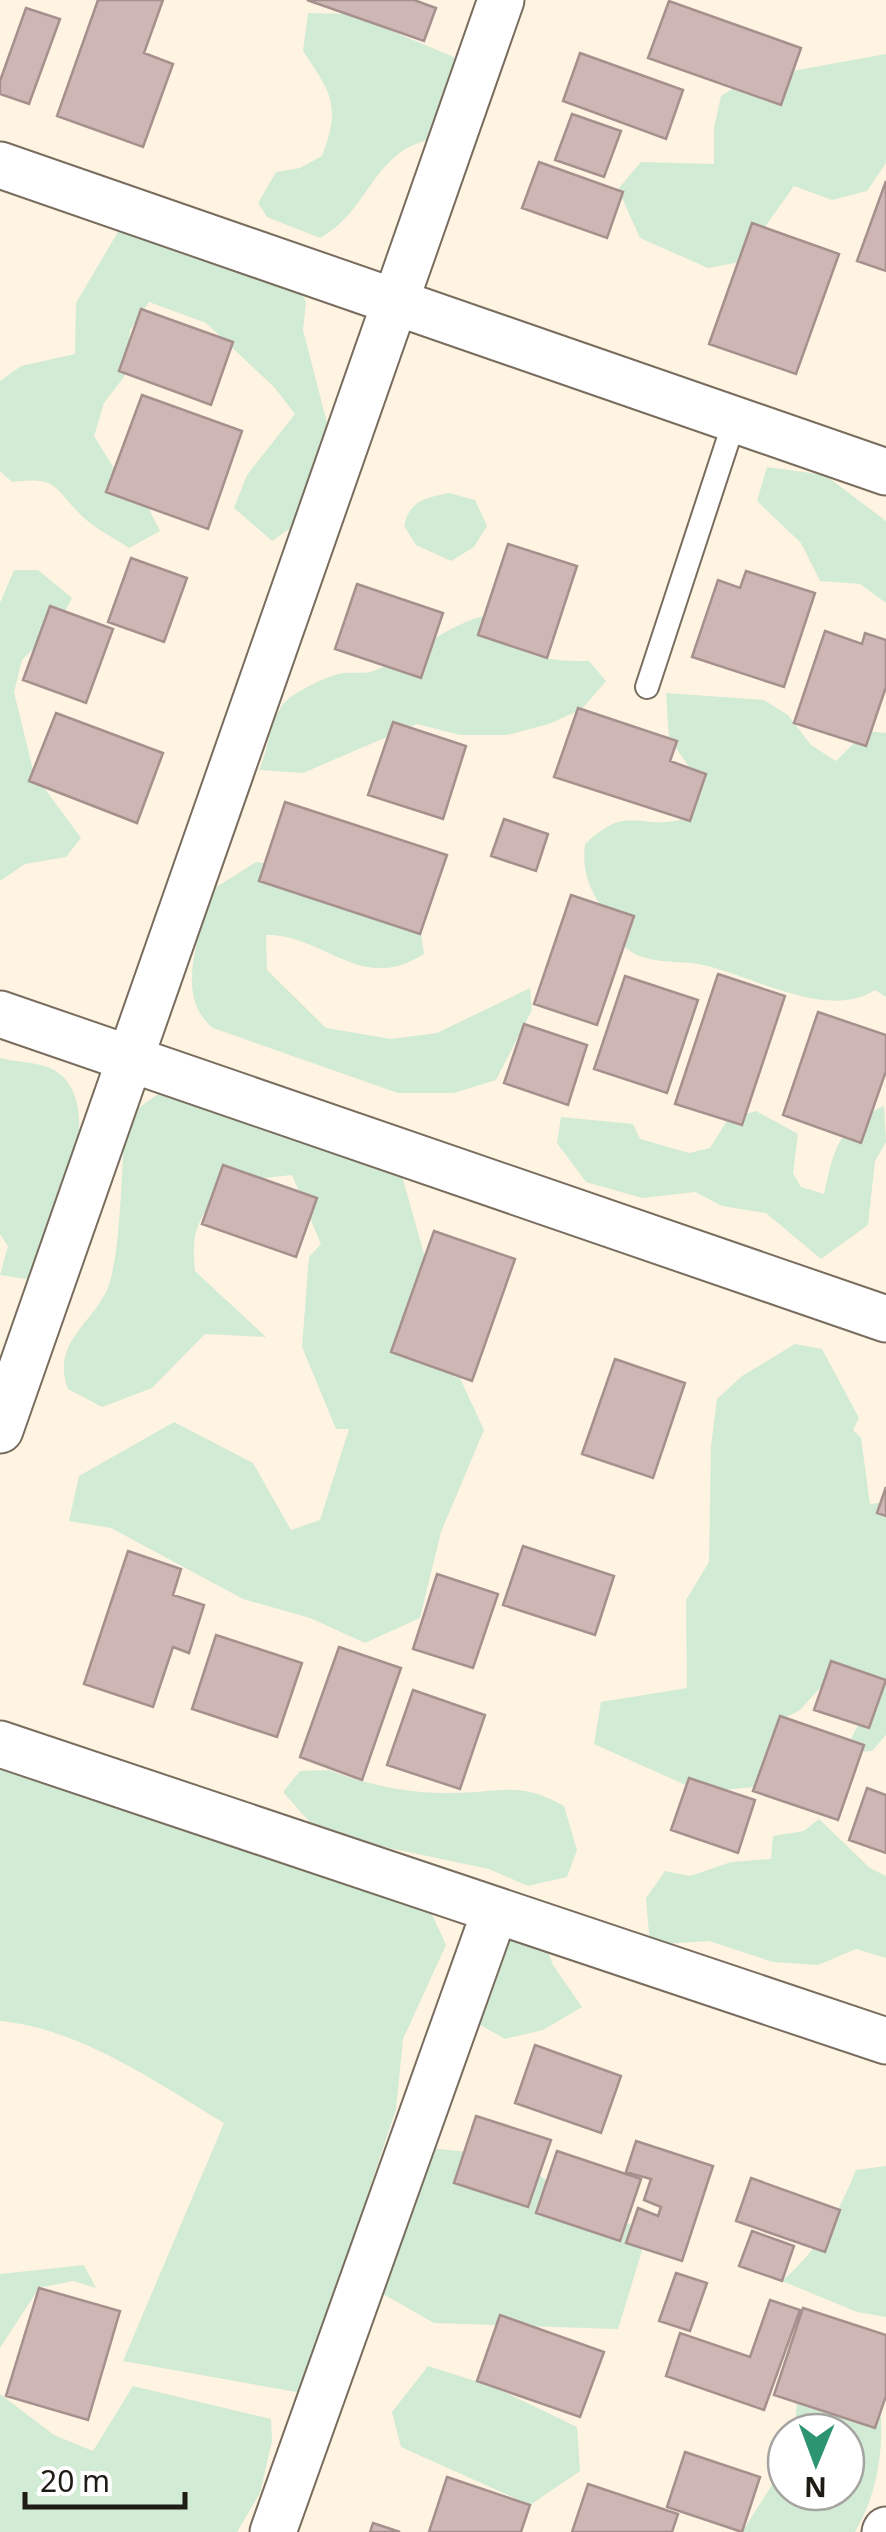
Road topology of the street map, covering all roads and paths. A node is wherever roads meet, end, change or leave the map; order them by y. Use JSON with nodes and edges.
{"nodes":[{"id":1,"x":500,"y":0,"type":"edge"},
{"id":2,"x":0,"y":165,"type":"edge"},
{"id":3,"x":394,"y":301,"type":"junction"},
{"id":4,"x":734,"y":419,"type":"junction"},
{"id":5,"x":886,"y":472,"type":"edge"},
{"id":6,"x":647,"y":687,"type":"dead end"},
{"id":7,"x":0,"y":1014,"type":"edge"},
{"id":8,"x":127,"y":1058,"type":"junction"},
{"id":9,"x":886,"y":1320,"type":"edge"},
{"id":10,"x":0,"y":1430,"type":"edge"},
{"id":11,"x":0,"y":1744,"type":"edge"},
{"id":12,"x":495,"y":1911,"type":"junction"},
{"id":13,"x":886,"y":2041,"type":"edge"},
{"id":14,"x":273,"y":2532,"type":"edge"}],
"edges":[{"from":1,"to":3,"type":"street"},
{"from":2,"to":3,"type":"street"},
{"from":3,"to":4,"type":"street"},
{"from":3,"to":8,"type":"street"},
{"from":4,"to":5,"type":"street"},
{"from":4,"to":6,"type":"lane"},
{"from":7,"to":8,"type":"street"},
{"from":8,"to":9,"type":"street"},
{"from":8,"to":10,"type":"street"},
{"from":11,"to":12,"type":"street"},
{"from":12,"to":13,"type":"street"},
{"from":12,"to":14,"type":"street"}]}
